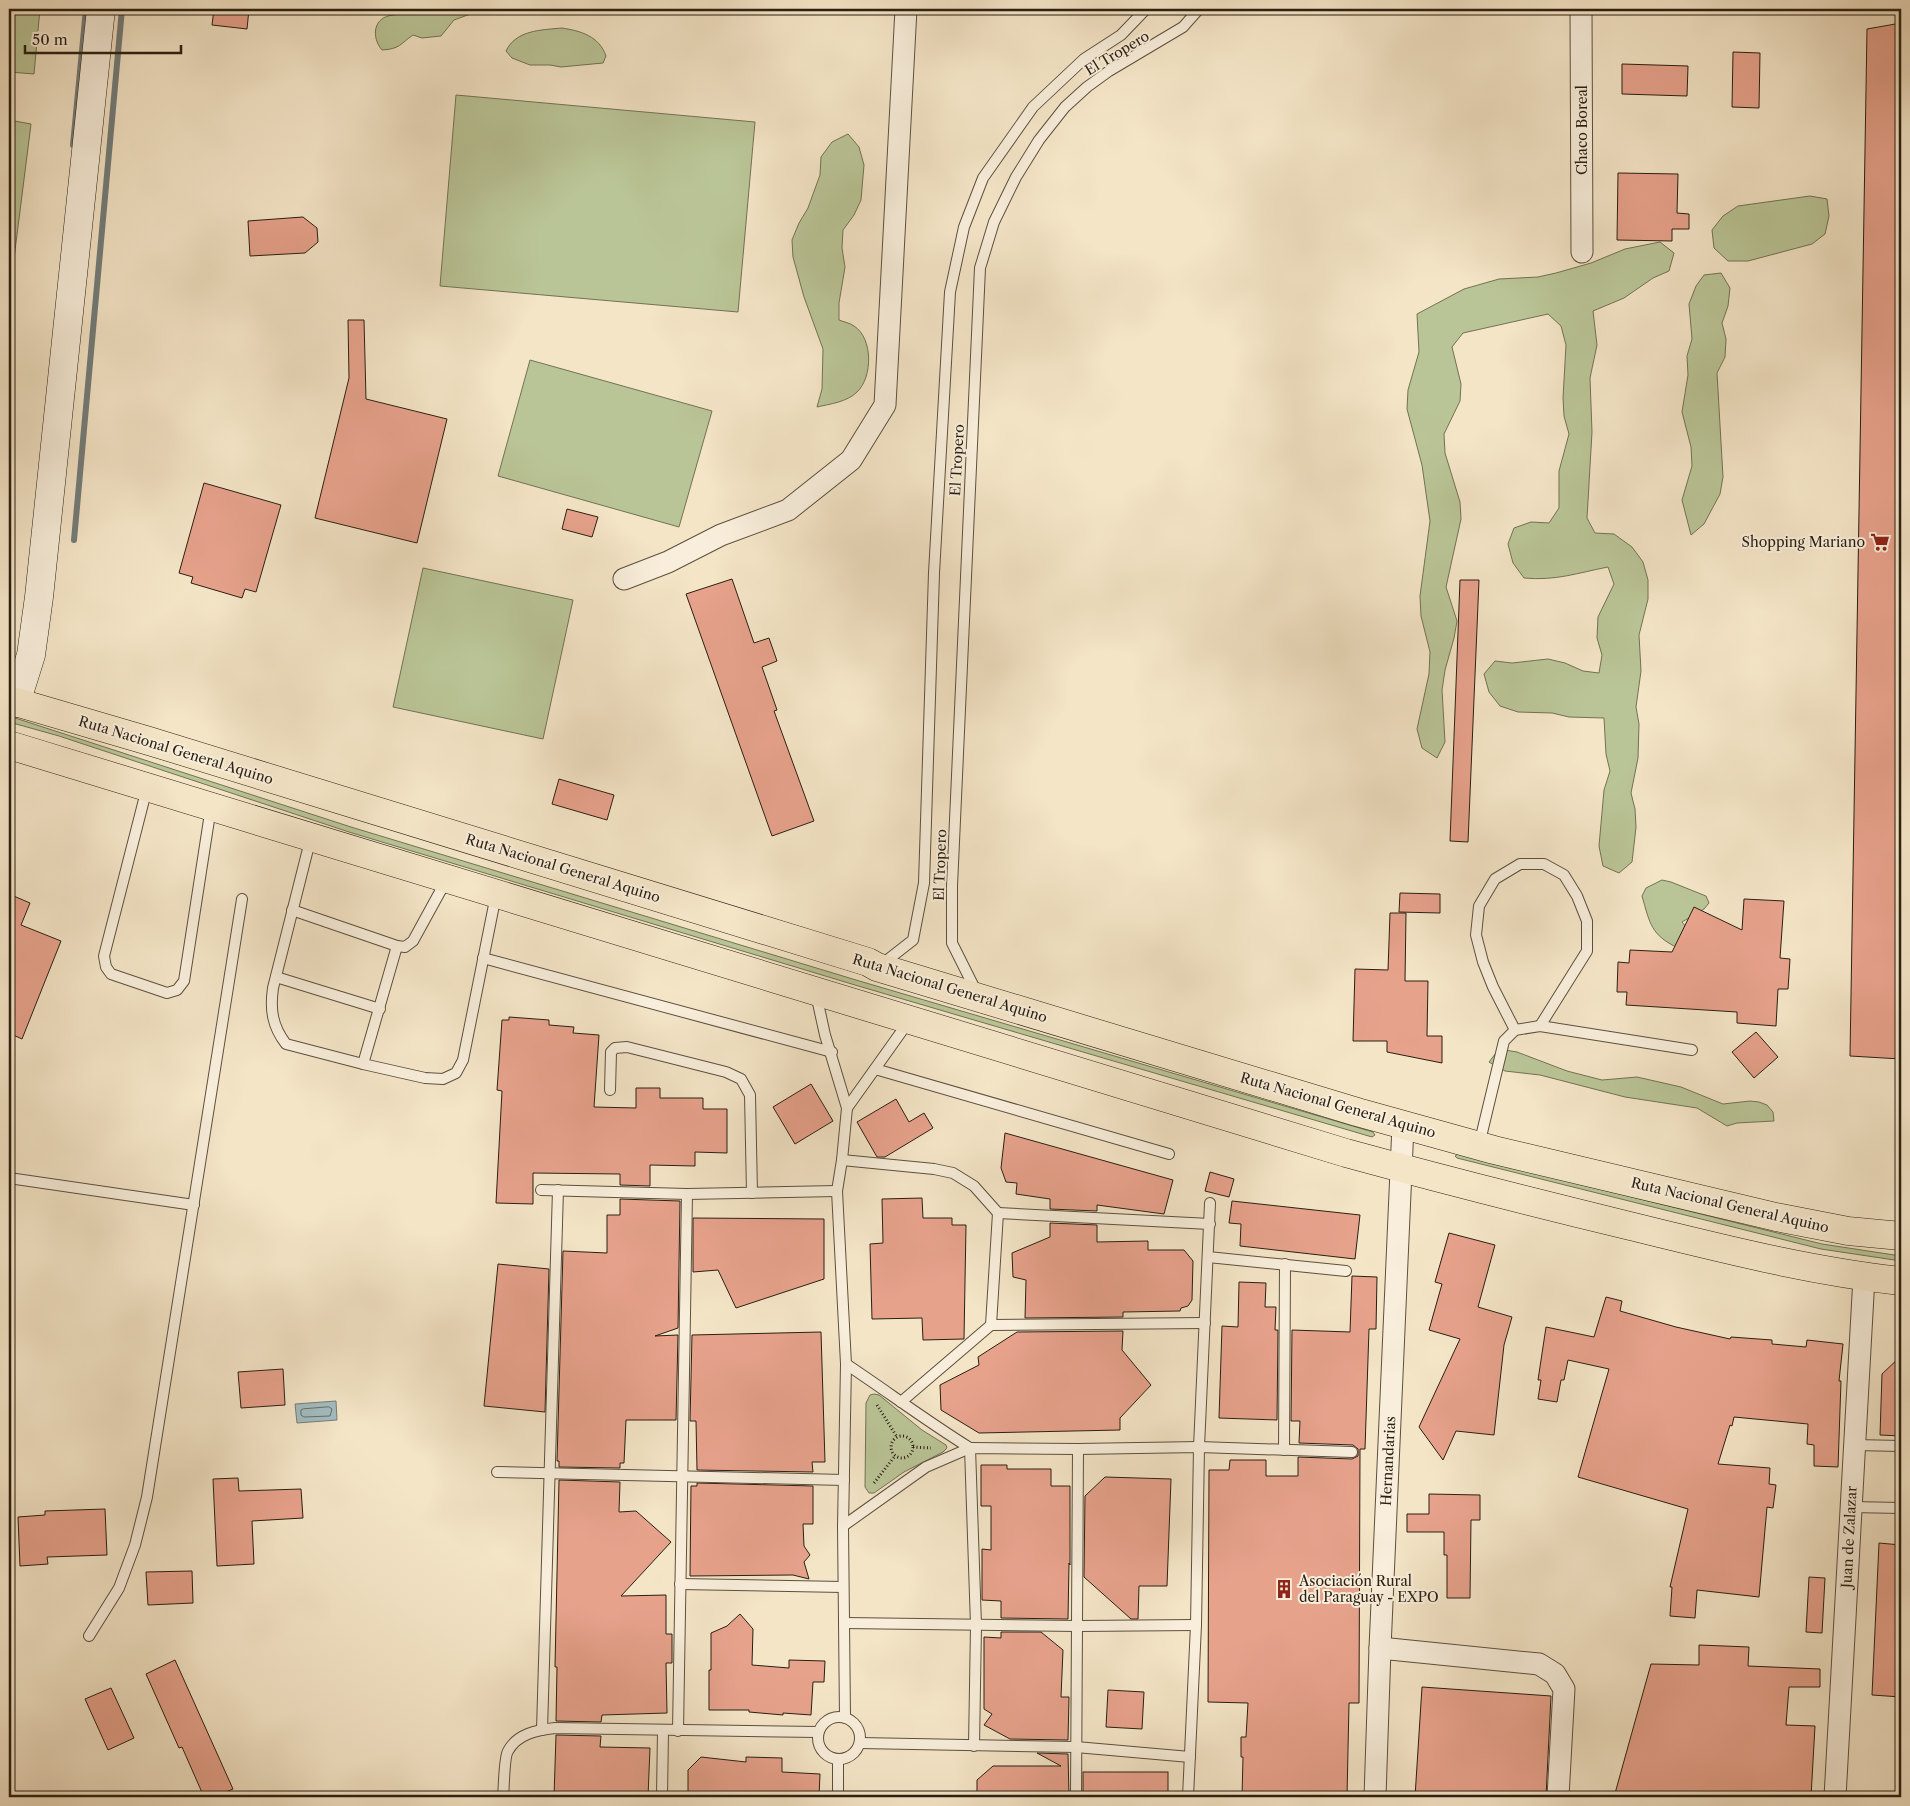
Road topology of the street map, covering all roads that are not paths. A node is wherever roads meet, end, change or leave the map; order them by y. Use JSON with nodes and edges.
{"nodes":[{"id":1,"x":101,"y":9,"type":"edge"},
{"id":2,"x":906,"y":9,"type":"edge"},
{"id":3,"x":1146,"y":9,"type":"edge"},
{"id":4,"x":1198,"y":9,"type":"edge"},
{"id":5,"x":1581,"y":9,"type":"edge"},
{"id":6,"x":1582,"y":252,"type":"dead end"},
{"id":7,"x":624,"y":579,"type":"dead end"},
{"id":8,"x":12,"y":701,"type":"edge"},
{"id":9,"x":9,"y":745,"type":"edge"},
{"id":10,"x":147,"y":786,"type":"junction"},
{"id":11,"x":212,"y":806,"type":"junction"},
{"id":12,"x":311,"y":836,"type":"junction"},
{"id":13,"x":447,"y":878,"type":"junction"},
{"id":14,"x":497,"y":894,"type":"junction"},
{"id":15,"x":242,"y":899,"type":"dead end"},
{"id":16,"x":292,"y":910,"type":"junction"},
{"id":17,"x":397,"y":946,"type":"junction"},
{"id":18,"x":483,"y":958,"type":"junction"},
{"id":19,"x":878,"y":968,"type":"junction"},
{"id":20,"x":276,"y":977,"type":"junction"},
{"id":21,"x":815,"y":991,"type":"junction"},
{"id":22,"x":979,"y":998,"type":"junction"},
{"id":23,"x":380,"y":1009,"type":"junction"},
{"id":24,"x":910,"y":1020,"type":"junction"},
{"id":25,"x":1540,"y":1026,"type":"junction"},
{"id":26,"x":1515,"y":1030,"type":"junction"},
{"id":27,"x":1692,"y":1050,"type":"dead end"},
{"id":28,"x":832,"y":1052,"type":"junction"},
{"id":29,"x":363,"y":1064,"type":"junction"},
{"id":30,"x":875,"y":1069,"type":"junction"},
{"id":31,"x":610,"y":1090,"type":"dead end"},
{"id":32,"x":847,"y":1108,"type":"junction"},
{"id":33,"x":1403,"y":1125,"type":"junction"},
{"id":34,"x":1479,"y":1146,"type":"junction"},
{"id":35,"x":1169,"y":1154,"type":"dead end"},
{"id":36,"x":842,"y":1160,"type":"junction"},
{"id":37,"x":1402,"y":1168,"type":"junction"},
{"id":38,"x":9,"y":1178,"type":"edge"},
{"id":39,"x":540,"y":1190,"type":"dead end"},
{"id":40,"x":558,"y":1190,"type":"junction"},
{"id":41,"x":837,"y":1191,"type":"junction"},
{"id":42,"x":752,"y":1192,"type":"junction"},
{"id":43,"x":687,"y":1194,"type":"junction"},
{"id":44,"x":1210,"y":1204,"type":"dead end"},
{"id":45,"x":194,"y":1205,"type":"junction"},
{"id":46,"x":998,"y":1213,"type":"junction"},
{"id":47,"x":1210,"y":1224,"type":"junction"},
{"id":48,"x":1901,"y":1236,"type":"edge"},
{"id":49,"x":1208,"y":1257,"type":"junction"},
{"id":50,"x":1285,"y":1264,"type":"junction"},
{"id":51,"x":1346,"y":1271,"type":"dead end"},
{"id":52,"x":1864,"y":1277,"type":"junction"},
{"id":53,"x":1901,"y":1281,"type":"edge"},
{"id":54,"x":1205,"y":1323,"type":"junction"},
{"id":55,"x":991,"y":1325,"type":"junction"},
{"id":56,"x":846,"y":1364,"type":"junction"},
{"id":57,"x":900,"y":1402,"type":"junction"},
{"id":58,"x":1854,"y":1445,"type":"junction"},
{"id":59,"x":1199,"y":1446,"type":"junction"},
{"id":60,"x":1901,"y":1446,"type":"edge"},
{"id":61,"x":970,"y":1448,"type":"junction"},
{"id":62,"x":1078,"y":1449,"type":"junction"},
{"id":63,"x":1284,"y":1450,"type":"junction"},
{"id":64,"x":1352,"y":1452,"type":"dead end"},
{"id":65,"x":497,"y":1472,"type":"dead end"},
{"id":66,"x":550,"y":1473,"type":"junction"},
{"id":67,"x":681,"y":1477,"type":"junction"},
{"id":68,"x":844,"y":1480,"type":"junction"},
{"id":69,"x":1851,"y":1507,"type":"junction"},
{"id":70,"x":1901,"y":1508,"type":"edge"},
{"id":71,"x":843,"y":1526,"type":"junction"},
{"id":72,"x":680,"y":1584,"type":"junction"},
{"id":73,"x":843,"y":1587,"type":"junction"},
{"id":74,"x":844,"y":1623,"type":"junction"},
{"id":75,"x":976,"y":1625,"type":"junction"},
{"id":76,"x":1196,"y":1625,"type":"junction"},
{"id":77,"x":1077,"y":1626,"type":"junction"},
{"id":78,"x":89,"y":1636,"type":"dead end"},
{"id":79,"x":1380,"y":1648,"type":"junction"},
{"id":80,"x":845,"y":1718,"type":"junction"},
{"id":81,"x":542,"y":1730,"type":"junction"},
{"id":82,"x":662,"y":1731,"type":"junction"},
{"id":83,"x":678,"y":1731,"type":"junction"},
{"id":84,"x":818,"y":1732,"type":"junction"},
{"id":85,"x":860,"y":1743,"type":"junction"},
{"id":86,"x":974,"y":1746,"type":"junction"},
{"id":87,"x":1076,"y":1748,"type":"junction"},
{"id":88,"x":1190,"y":1757,"type":"junction"},
{"id":89,"x":838,"y":1760,"type":"junction"},
{"id":90,"x":503,"y":1797,"type":"edge"},
{"id":91,"x":662,"y":1797,"type":"edge"},
{"id":92,"x":838,"y":1797,"type":"edge"},
{"id":93,"x":1076,"y":1797,"type":"edge"},
{"id":94,"x":1188,"y":1797,"type":"edge"},
{"id":95,"x":1375,"y":1797,"type":"edge"},
{"id":96,"x":1558,"y":1797,"type":"edge"},
{"id":97,"x":1835,"y":1797,"type":"edge"}],
"edges":[{"from":1,"to":8,"type":"street"},
{"from":2,"to":7,"type":"street"},
{"from":3,"to":19,"type":"lane","name":"El Tropero"},
{"from":4,"to":22,"type":"lane","name":"El Tropero"},
{"from":5,"to":6,"type":"street","name":"Chaco Boreal"},
{"from":8,"to":19,"type":"highway","name":"Ruta Nacional General Aquino"},
{"from":9,"to":10,"type":"highway"},
{"from":10,"to":11,"type":"highway"},
{"from":10,"to":11,"type":"lane"},
{"from":11,"to":12,"type":"highway"},
{"from":12,"to":13,"type":"highway"},
{"from":12,"to":16,"type":"lane"},
{"from":13,"to":14,"type":"highway"},
{"from":13,"to":17,"type":"lane"},
{"from":14,"to":18,"type":"lane"},
{"from":14,"to":21,"type":"highway"},
{"from":15,"to":45,"type":"lane"},
{"from":16,"to":17,"type":"lane"},
{"from":16,"to":20,"type":"lane"},
{"from":17,"to":23,"type":"lane"},
{"from":18,"to":28,"type":"lane"},
{"from":18,"to":29,"type":"lane"},
{"from":19,"to":22,"type":"highway","name":"Ruta Nacional General Aquino"},
{"from":20,"to":23,"type":"lane"},
{"from":20,"to":29,"type":"lane"},
{"from":21,"to":24,"type":"highway"},
{"from":21,"to":28,"type":"lane"},
{"from":22,"to":33,"type":"highway","name":"Ruta Nacional General Aquino"},
{"from":23,"to":29,"type":"lane"},
{"from":24,"to":30,"type":"lane"},
{"from":24,"to":37,"type":"highway"},
{"from":25,"to":26,"type":"lane"},
{"from":25,"to":26,"type":"lane"},
{"from":25,"to":27,"type":"lane"},
{"from":26,"to":34,"type":"lane"},
{"from":28,"to":32,"type":"lane"},
{"from":30,"to":32,"type":"lane"},
{"from":30,"to":35,"type":"lane"},
{"from":31,"to":42,"type":"lane"},
{"from":32,"to":36,"type":"lane"},
{"from":33,"to":34,"type":"highway","name":"Ruta Nacional General Aquino"},
{"from":33,"to":37,"type":"street","name":"Hernandarias"},
{"from":34,"to":48,"type":"highway","name":"Ruta Nacional General Aquino"},
{"from":36,"to":41,"type":"lane"},
{"from":36,"to":46,"type":"lane"},
{"from":37,"to":52,"type":"highway"},
{"from":37,"to":79,"type":"street","name":"Hernandarias"},
{"from":38,"to":45,"type":"lane"},
{"from":39,"to":40,"type":"lane"},
{"from":40,"to":43,"type":"lane"},
{"from":40,"to":66,"type":"lane"},
{"from":41,"to":42,"type":"lane"},
{"from":41,"to":56,"type":"lane"},
{"from":42,"to":43,"type":"lane"},
{"from":43,"to":67,"type":"lane"},
{"from":44,"to":47,"type":"lane"},
{"from":45,"to":78,"type":"lane"},
{"from":46,"to":47,"type":"lane"},
{"from":46,"to":55,"type":"lane"},
{"from":47,"to":49,"type":"lane"},
{"from":49,"to":50,"type":"lane"},
{"from":49,"to":54,"type":"lane"},
{"from":50,"to":51,"type":"lane"},
{"from":50,"to":63,"type":"lane"},
{"from":52,"to":53,"type":"highway"},
{"from":52,"to":58,"type":"street","name":"Juan de Zalazar"},
{"from":54,"to":55,"type":"lane"},
{"from":54,"to":59,"type":"lane"},
{"from":55,"to":57,"type":"lane"},
{"from":56,"to":57,"type":"lane"},
{"from":56,"to":68,"type":"lane"},
{"from":57,"to":61,"type":"lane"},
{"from":58,"to":60,"type":"lane"},
{"from":58,"to":69,"type":"street","name":"Juan de Zalazar"},
{"from":59,"to":62,"type":"lane"},
{"from":59,"to":63,"type":"lane"},
{"from":59,"to":76,"type":"lane"},
{"from":61,"to":62,"type":"lane"},
{"from":61,"to":71,"type":"lane"},
{"from":61,"to":75,"type":"lane"},
{"from":62,"to":77,"type":"lane"},
{"from":63,"to":64,"type":"lane"},
{"from":65,"to":66,"type":"lane"},
{"from":66,"to":67,"type":"lane"},
{"from":66,"to":81,"type":"lane"},
{"from":67,"to":68,"type":"lane"},
{"from":67,"to":72,"type":"lane"},
{"from":68,"to":71,"type":"lane"},
{"from":69,"to":70,"type":"lane"},
{"from":69,"to":97,"type":"street","name":"Juan de Zalazar"},
{"from":71,"to":73,"type":"lane"},
{"from":72,"to":73,"type":"lane"},
{"from":72,"to":83,"type":"lane"},
{"from":73,"to":74,"type":"lane"},
{"from":74,"to":75,"type":"lane"},
{"from":74,"to":80,"type":"lane"},
{"from":75,"to":77,"type":"lane"},
{"from":75,"to":86,"type":"lane"},
{"from":76,"to":77,"type":"lane"},
{"from":76,"to":88,"type":"lane"},
{"from":77,"to":87,"type":"lane"},
{"from":79,"to":95,"type":"street","name":"Hernandarias"},
{"from":79,"to":96,"type":"street"},
{"from":80,"to":84,"type":"lane"},
{"from":80,"to":85,"type":"lane"},
{"from":81,"to":82,"type":"lane"},
{"from":81,"to":90,"type":"lane"},
{"from":82,"to":83,"type":"lane"},
{"from":82,"to":91,"type":"lane"},
{"from":83,"to":84,"type":"lane"},
{"from":84,"to":89,"type":"lane"},
{"from":85,"to":86,"type":"lane"},
{"from":85,"to":89,"type":"lane"},
{"from":86,"to":87,"type":"lane"},
{"from":87,"to":88,"type":"lane"},
{"from":87,"to":93,"type":"lane"},
{"from":88,"to":94,"type":"lane"},
{"from":89,"to":92,"type":"lane"}]}
